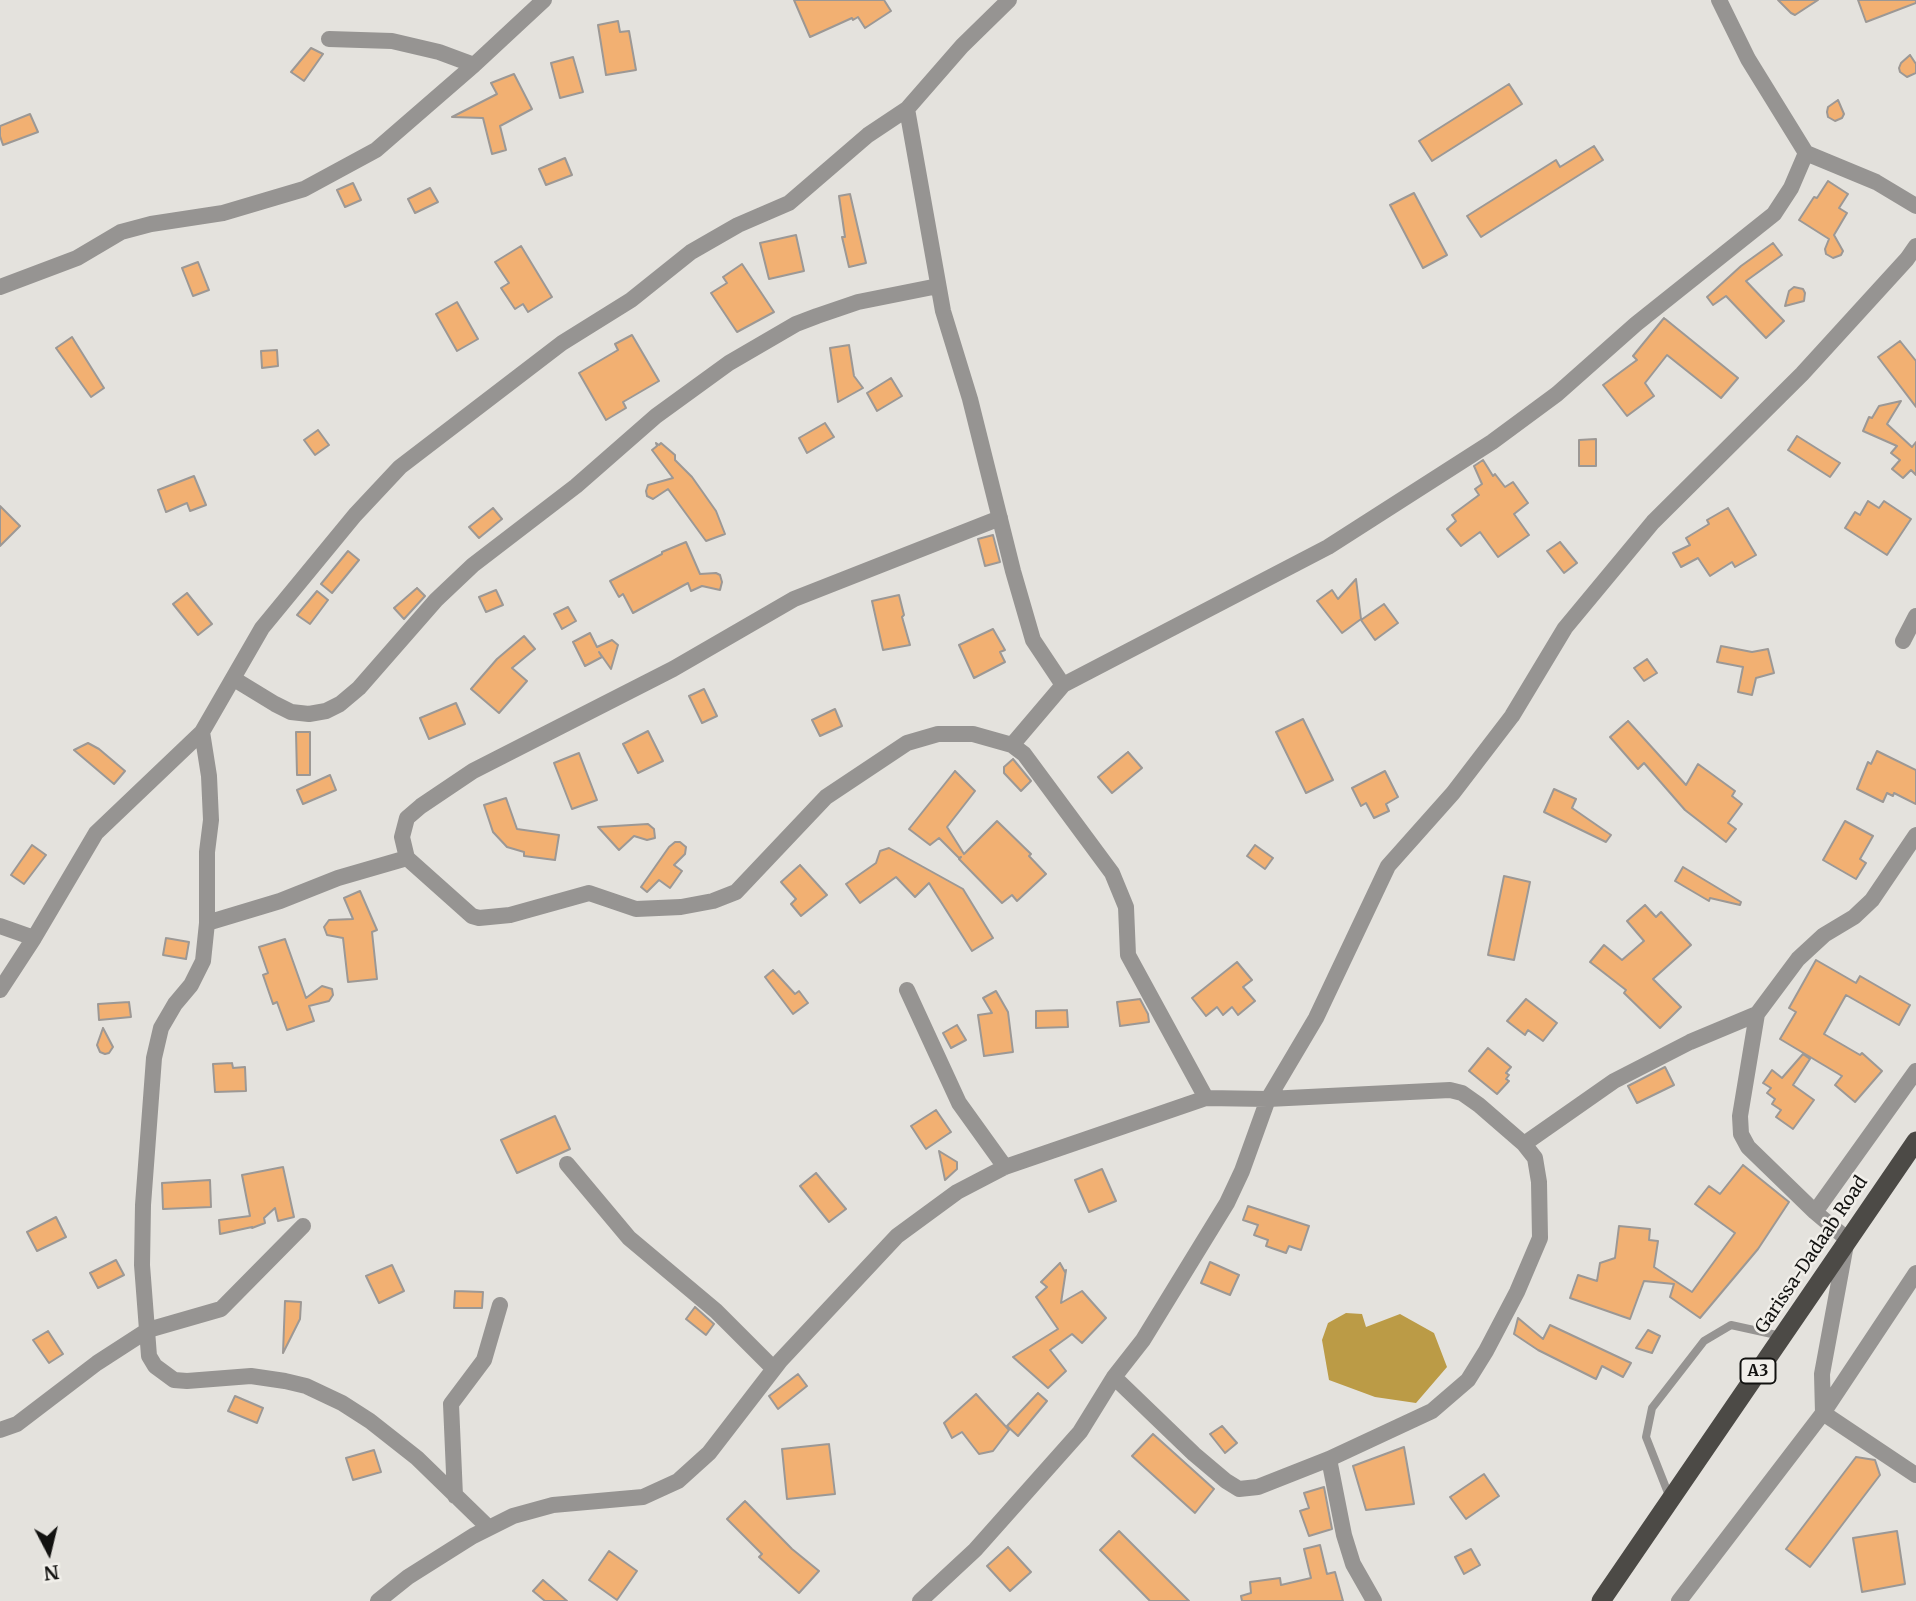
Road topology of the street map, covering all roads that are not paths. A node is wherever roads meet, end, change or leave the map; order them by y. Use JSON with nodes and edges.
{"nodes":[{"id":1,"x":544,"y":0,"type":"edge"},
{"id":2,"x":1009,"y":0,"type":"edge"},
{"id":3,"x":1719,"y":0,"type":"edge"},
{"id":4,"x":329,"y":39,"type":"dead end"},
{"id":5,"x":474,"y":65,"type":"junction"},
{"id":6,"x":907,"y":109,"type":"junction"},
{"id":7,"x":1806,"y":153,"type":"junction"},
{"id":8,"x":1916,"y":206,"type":"edge"},
{"id":9,"x":1916,"y":246,"type":"edge"},
{"id":10,"x":938,"y":286,"type":"junction"},
{"id":11,"x":0,"y":287,"type":"edge"},
{"id":12,"x":1000,"y":518,"type":"junction"},
{"id":13,"x":1916,"y":616,"type":"edge"},
{"id":14,"x":1903,"y":641,"type":"dead end"},
{"id":15,"x":234,"y":679,"type":"junction"},
{"id":16,"x":1063,"y":685,"type":"junction"},
{"id":17,"x":202,"y":732,"type":"junction"},
{"id":18,"x":1012,"y":745,"type":"junction"},
{"id":19,"x":1916,"y":835,"type":"edge"},
{"id":20,"x":407,"y":858,"type":"junction"},
{"id":21,"x":207,"y":923,"type":"junction"},
{"id":22,"x":0,"y":926,"type":"edge"},
{"id":23,"x":34,"y":938,"type":"junction"},
{"id":24,"x":0,"y":990,"type":"edge"},
{"id":25,"x":907,"y":990,"type":"dead end"},
{"id":26,"x":1757,"y":1014,"type":"junction"},
{"id":27,"x":1916,"y":1071,"type":"edge"},
{"id":28,"x":1206,"y":1098,"type":"junction"},
{"id":29,"x":1268,"y":1099,"type":"junction"},
{"id":30,"x":1916,"y":1141,"type":"edge"},
{"id":31,"x":1524,"y":1144,"type":"junction"},
{"id":32,"x":567,"y":1164,"type":"dead end"},
{"id":33,"x":1005,"y":1167,"type":"junction"},
{"id":34,"x":1815,"y":1212,"type":"junction"},
{"id":35,"x":303,"y":1226,"type":"dead end"},
{"id":36,"x":1847,"y":1239,"type":"junction"},
{"id":37,"x":1916,"y":1273,"type":"edge"},
{"id":38,"x":500,"y":1305,"type":"dead end"},
{"id":39,"x":148,"y":1330,"type":"junction"},
{"id":40,"x":1782,"y":1336,"type":"junction"},
{"id":41,"x":774,"y":1369,"type":"junction"},
{"id":42,"x":1114,"y":1377,"type":"junction"},
{"id":43,"x":1823,"y":1413,"type":"junction"},
{"id":44,"x":0,"y":1430,"type":"edge"},
{"id":45,"x":1329,"y":1459,"type":"junction"},
{"id":46,"x":1916,"y":1475,"type":"edge"},
{"id":47,"x":455,"y":1496,"type":"junction"},
{"id":48,"x":1670,"y":1500,"type":"junction"},
{"id":49,"x":489,"y":1528,"type":"junction"},
{"id":50,"x":378,"y":1601,"type":"edge"},
{"id":51,"x":920,"y":1601,"type":"edge"},
{"id":52,"x":1374,"y":1601,"type":"edge"},
{"id":53,"x":1601,"y":1601,"type":"edge"},
{"id":54,"x":1679,"y":1601,"type":"edge"}],
"edges":[{"from":1,"to":5,"type":"street"},
{"from":2,"to":6,"type":"street"},
{"from":3,"to":7,"type":"street"},
{"from":4,"to":5,"type":"street"},
{"from":5,"to":11,"type":"street"},
{"from":6,"to":10,"type":"street"},
{"from":6,"to":15,"type":"street"},
{"from":7,"to":8,"type":"street"},
{"from":7,"to":16,"type":"street"},
{"from":9,"to":29,"type":"street"},
{"from":10,"to":12,"type":"street"},
{"from":10,"to":15,"type":"street"},
{"from":12,"to":16,"type":"street"},
{"from":12,"to":20,"type":"street"},
{"from":13,"to":14,"type":"street"},
{"from":15,"to":17,"type":"street"},
{"from":16,"to":18,"type":"street"},
{"from":17,"to":21,"type":"street"},
{"from":17,"to":23,"type":"street"},
{"from":18,"to":20,"type":"street"},
{"from":18,"to":28,"type":"street"},
{"from":19,"to":26,"type":"street"},
{"from":20,"to":21,"type":"street"},
{"from":21,"to":39,"type":"street"},
{"from":22,"to":23,"type":"street"},
{"from":23,"to":24,"type":"street"},
{"from":25,"to":33,"type":"street"},
{"from":26,"to":31,"type":"street"},
{"from":26,"to":34,"type":"street"},
{"from":27,"to":34,"type":"street"},
{"from":28,"to":29,"type":"street"},
{"from":28,"to":33,"type":"street"},
{"from":29,"to":31,"type":"street"},
{"from":29,"to":42,"type":"street"},
{"from":30,"to":36,"type":"highway","name":"Garissa-Dadaab Road","number":"A3"},
{"from":31,"to":45,"type":"street"},
{"from":32,"to":41,"type":"street"},
{"from":33,"to":41,"type":"street"},
{"from":34,"to":36,"type":"street"},
{"from":35,"to":39,"type":"street"},
{"from":36,"to":40,"type":"highway","name":"Garissa-Dadaab Road","number":"A3"},
{"from":36,"to":43,"type":"street"},
{"from":37,"to":43,"type":"street"},
{"from":38,"to":47,"type":"street"},
{"from":39,"to":44,"type":"street"},
{"from":39,"to":47,"type":"street"},
{"from":40,"to":48,"type":"highway","name":"Garissa-Dadaab Road","number":"A3"},
{"from":40,"to":48,"type":"lane"},
{"from":41,"to":49,"type":"street"},
{"from":42,"to":45,"type":"street"},
{"from":42,"to":51,"type":"street"},
{"from":43,"to":46,"type":"street"},
{"from":43,"to":54,"type":"street"},
{"from":45,"to":52,"type":"street"},
{"from":47,"to":49,"type":"street"},
{"from":48,"to":53,"type":"highway","name":"Garissa-Dadaab Road","number":"A3"},
{"from":49,"to":50,"type":"street"}]}
